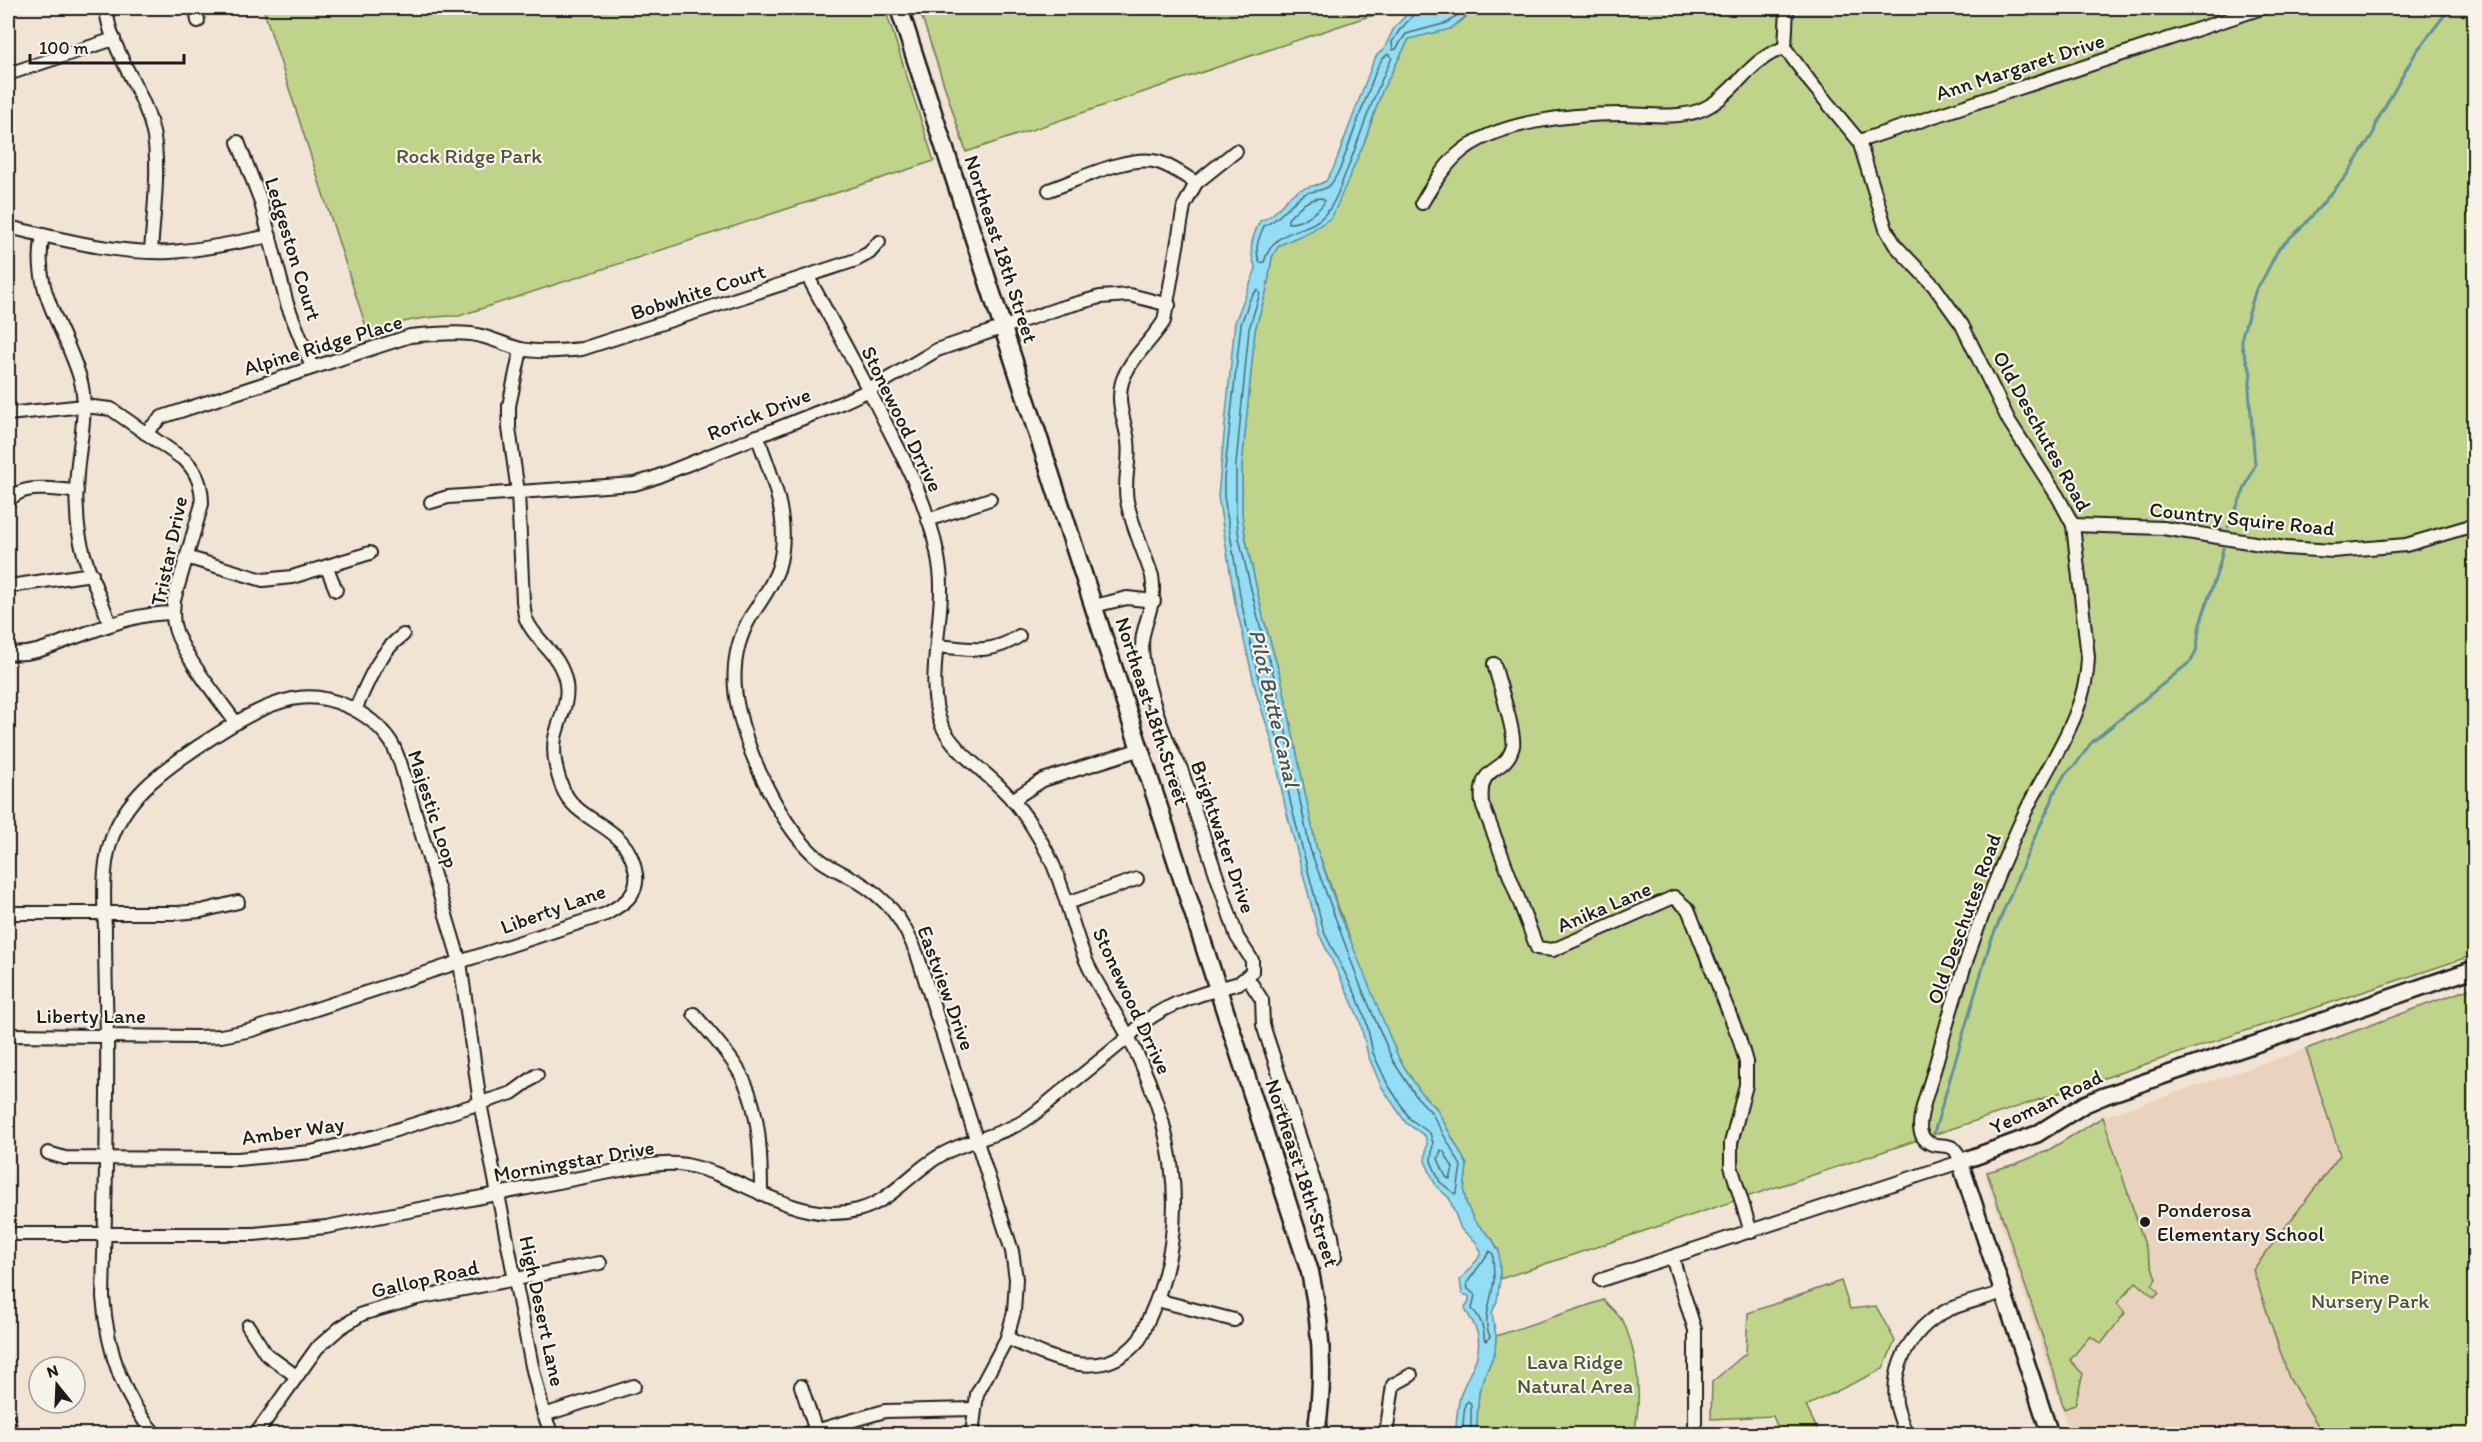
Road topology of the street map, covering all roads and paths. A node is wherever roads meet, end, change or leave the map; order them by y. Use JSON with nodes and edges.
{"nodes":[{"id":1,"x":106,"y":8,"type":"edge"},
{"id":2,"x":196,"y":8,"type":"edge"},
{"id":3,"x":899,"y":8,"type":"edge"},
{"id":4,"x":1787,"y":8,"type":"edge"},
{"id":5,"x":2262,"y":8,"type":"edge"},
{"id":6,"x":198,"y":21,"type":"dead end"},
{"id":7,"x":114,"y":39,"type":"junction"},
{"id":8,"x":1785,"y":48,"type":"junction"},
{"id":9,"x":8,"y":74,"type":"edge"},
{"id":10,"x":1859,"y":141,"type":"junction"},
{"id":11,"x":238,"y":142,"type":"dead end"},
{"id":12,"x":1236,"y":151,"type":"dead end"},
{"id":13,"x":1196,"y":183,"type":"junction"},
{"id":14,"x":1049,"y":190,"type":"dead end"},
{"id":15,"x":1422,"y":203,"type":"dead end"},
{"id":16,"x":8,"y":227,"type":"edge"},
{"id":17,"x":43,"y":235,"type":"junction"},
{"id":18,"x":270,"y":236,"type":"junction"},
{"id":19,"x":879,"y":242,"type":"dead end"},
{"id":20,"x":151,"y":252,"type":"junction"},
{"id":21,"x":808,"y":277,"type":"junction"},
{"id":22,"x":1169,"y":305,"type":"junction"},
{"id":23,"x":1003,"y":328,"type":"junction"},
{"id":24,"x":521,"y":349,"type":"junction"},
{"id":25,"x":312,"y":367,"type":"junction"},
{"id":26,"x":869,"y":390,"type":"junction"},
{"id":27,"x":84,"y":406,"type":"junction"},
{"id":28,"x":8,"y":414,"type":"edge"},
{"id":29,"x":145,"y":433,"type":"junction"},
{"id":30,"x":757,"y":436,"type":"junction"},
{"id":31,"x":77,"y":491,"type":"junction"},
{"id":32,"x":518,"y":492,"type":"junction"},
{"id":33,"x":990,"y":499,"type":"dead end"},
{"id":34,"x":8,"y":502,"type":"edge"},
{"id":35,"x":431,"y":502,"type":"dead end"},
{"id":36,"x":928,"y":520,"type":"junction"},
{"id":37,"x":2073,"y":525,"type":"junction"},
{"id":38,"x":2475,"y":525,"type":"edge"},
{"id":39,"x":370,"y":553,"type":"dead end"},
{"id":40,"x":186,"y":557,"type":"junction"},
{"id":41,"x":327,"y":568,"type":"junction"},
{"id":42,"x":92,"y":574,"type":"junction"},
{"id":43,"x":8,"y":584,"type":"edge"},
{"id":44,"x":336,"y":590,"type":"dead end"},
{"id":45,"x":1154,"y":601,"type":"junction"},
{"id":46,"x":1094,"y":606,"type":"junction"},
{"id":47,"x":172,"y":613,"type":"junction"},
{"id":48,"x":110,"y":624,"type":"junction"},
{"id":49,"x":403,"y":635,"type":"dead end"},
{"id":50,"x":1019,"y":636,"type":"dead end"},
{"id":51,"x":938,"y":646,"type":"junction"},
{"id":52,"x":8,"y":654,"type":"edge"},
{"id":53,"x":1494,"y":664,"type":"dead end"},
{"id":54,"x":355,"y":710,"type":"junction"},
{"id":55,"x":236,"y":723,"type":"junction"},
{"id":56,"x":1141,"y":749,"type":"junction"},
{"id":57,"x":1012,"y":800,"type":"junction"},
{"id":58,"x":1137,"y":879,"type":"dead end"},
{"id":59,"x":238,"y":902,"type":"dead end"},
{"id":60,"x":1067,"y":903,"type":"junction"},
{"id":61,"x":8,"y":913,"type":"edge"},
{"id":62,"x":104,"y":913,"type":"junction"},
{"id":63,"x":460,"y":962,"type":"junction"},
{"id":64,"x":2475,"y":969,"type":"edge"},
{"id":65,"x":1247,"y":977,"type":"junction"},
{"id":66,"x":1219,"y":989,"type":"junction"},
{"id":67,"x":694,"y":1014,"type":"dead end"},
{"id":68,"x":8,"y":1035,"type":"edge"},
{"id":69,"x":107,"y":1036,"type":"junction"},
{"id":70,"x":1128,"y":1037,"type":"junction"},
{"id":71,"x":537,"y":1075,"type":"dead end"},
{"id":72,"x":480,"y":1103,"type":"junction"},
{"id":73,"x":977,"y":1141,"type":"junction"},
{"id":74,"x":48,"y":1153,"type":"dead end"},
{"id":75,"x":106,"y":1159,"type":"junction"},
{"id":76,"x":1960,"y":1162,"type":"junction"},
{"id":77,"x":498,"y":1193,"type":"junction"},
{"id":78,"x":761,"y":1194,"type":"junction"},
{"id":79,"x":1751,"y":1232,"type":"junction"},
{"id":80,"x":8,"y":1234,"type":"edge"},
{"id":81,"x":104,"y":1234,"type":"junction"},
{"id":82,"x":1335,"y":1257,"type":"dead end"},
{"id":83,"x":1672,"y":1257,"type":"junction"},
{"id":84,"x":600,"y":1263,"type":"dead end"},
{"id":85,"x":515,"y":1280,"type":"junction"},
{"id":86,"x":1601,"y":1280,"type":"dead end"},
{"id":87,"x":2003,"y":1292,"type":"junction"},
{"id":88,"x":1157,"y":1300,"type":"junction"},
{"id":89,"x":1234,"y":1320,"type":"dead end"},
{"id":90,"x":248,"y":1326,"type":"dead end"},
{"id":91,"x":1006,"y":1338,"type":"junction"},
{"id":92,"x":1411,"y":1375,"type":"dead end"},
{"id":93,"x":296,"y":1376,"type":"junction"},
{"id":94,"x":634,"y":1386,"type":"dead end"},
{"id":95,"x":801,"y":1386,"type":"dead end"},
{"id":96,"x":974,"y":1409,"type":"junction"},
{"id":97,"x":544,"y":1415,"type":"junction"},
{"id":98,"x":8,"y":1420,"type":"edge"},
{"id":99,"x":811,"y":1433,"type":"edge"},
{"id":100,"x":12,"y":1434,"type":"edge"},
{"id":101,"x":154,"y":1434,"type":"edge"},
{"id":102,"x":256,"y":1434,"type":"edge"},
{"id":103,"x":552,"y":1434,"type":"edge"},
{"id":104,"x":972,"y":1434,"type":"edge"},
{"id":105,"x":1316,"y":1434,"type":"edge"},
{"id":106,"x":1386,"y":1434,"type":"edge"},
{"id":107,"x":1695,"y":1434,"type":"edge"},
{"id":108,"x":1906,"y":1434,"type":"edge"},
{"id":109,"x":2050,"y":1434,"type":"edge"}],
"edges":[{"from":1,"to":7,"type":"street"},
{"from":2,"to":6,"type":"street"},
{"from":3,"to":23,"type":"main road","name":"Northeast 18th Street"},
{"from":4,"to":8,"type":"street"},
{"from":5,"to":10,"type":"street","name":"Ann Margaret Drive"},
{"from":7,"to":9,"type":"street"},
{"from":7,"to":20,"type":"street"},
{"from":8,"to":10,"type":"street","name":"Old Deschutes Road"},
{"from":8,"to":15,"type":"street"},
{"from":10,"to":37,"type":"street","name":"Old Deschutes Road"},
{"from":11,"to":18,"type":"street","name":"Ledgeston Court"},
{"from":12,"to":13,"type":"street","name":"Brightwater Drive"},
{"from":13,"to":14,"type":"street"},
{"from":13,"to":22,"type":"street","name":"Brightwater Drive"},
{"from":16,"to":17,"type":"street"},
{"from":17,"to":20,"type":"street"},
{"from":17,"to":27,"type":"street"},
{"from":18,"to":20,"type":"street"},
{"from":18,"to":25,"type":"street","name":"Ledgeston Court"},
{"from":19,"to":21,"type":"street","name":"Bobwhite Court"},
{"from":21,"to":24,"type":"street","name":"Bobwhite Court"},
{"from":21,"to":26,"type":"street","name":"Stonewood Drrive"},
{"from":22,"to":23,"type":"street","name":"Rorick Drive"},
{"from":22,"to":45,"type":"street","name":"Brightwater Drive"},
{"from":23,"to":26,"type":"street","name":"Rorick Drive"},
{"from":23,"to":46,"type":"main road","name":"Northeast 18th Street"},
{"from":24,"to":25,"type":"street","name":"Alpine Ridge Place"},
{"from":24,"to":32,"type":"street","name":"Liberty Lane"},
{"from":25,"to":29,"type":"street","name":"Alpine Ridge Place"},
{"from":26,"to":30,"type":"street","name":"Rorick Drive"},
{"from":26,"to":36,"type":"street","name":"Stonewood Drrive"},
{"from":27,"to":28,"type":"street","name":"Tristar Drive"},
{"from":27,"to":29,"type":"street","name":"Tristar Drive"},
{"from":27,"to":31,"type":"street"},
{"from":29,"to":40,"type":"street","name":"Tristar Drive"},
{"from":30,"to":32,"type":"street","name":"Rorick Drive"},
{"from":30,"to":73,"type":"street","name":"Eastview Drive"},
{"from":31,"to":34,"type":"street"},
{"from":31,"to":42,"type":"street"},
{"from":32,"to":35,"type":"street","name":"Rorick Drive"},
{"from":32,"to":63,"type":"street","name":"Liberty Lane"},
{"from":33,"to":36,"type":"street"},
{"from":36,"to":51,"type":"street","name":"Stonewood Drrive"},
{"from":37,"to":38,"type":"street","name":"Country Squire Road"},
{"from":37,"to":76,"type":"street","name":"Old Deschutes Road"},
{"from":39,"to":41,"type":"street"},
{"from":40,"to":41,"type":"street"},
{"from":40,"to":47,"type":"street","name":"Tristar Drive"},
{"from":41,"to":44,"type":"street"},
{"from":42,"to":43,"type":"street"},
{"from":42,"to":48,"type":"street"},
{"from":45,"to":46,"type":"street"},
{"from":45,"to":65,"type":"street","name":"Brightwater Drive"},
{"from":46,"to":56,"type":"main road","name":"Northeast 18th Street"},
{"from":47,"to":48,"type":"street"},
{"from":47,"to":55,"type":"street","name":"Tristar Drive"},
{"from":48,"to":52,"type":"street"},
{"from":49,"to":54,"type":"street"},
{"from":50,"to":51,"type":"street"},
{"from":51,"to":57,"type":"street","name":"Stonewood Drrive"},
{"from":53,"to":79,"type":"street","name":"Anika Lane"},
{"from":54,"to":55,"type":"street","name":"Majestic Loop"},
{"from":54,"to":63,"type":"street","name":"Majestic Loop"},
{"from":55,"to":62,"type":"street","name":"Majestic Loop"},
{"from":56,"to":57,"type":"street"},
{"from":56,"to":66,"type":"main road","name":"Northeast 18th Street"},
{"from":57,"to":60,"type":"street","name":"Stonewood Drrive"},
{"from":58,"to":60,"type":"street"},
{"from":59,"to":62,"type":"street"},
{"from":60,"to":70,"type":"street","name":"Stonewood Drrive"},
{"from":61,"to":62,"type":"street"},
{"from":62,"to":69,"type":"street","name":"Majestic Loop"},
{"from":63,"to":69,"type":"street","name":"Liberty Lane"},
{"from":63,"to":72,"type":"street","name":"Majestic Loop"},
{"from":64,"to":76,"type":"street","name":"Yeoman Road"},
{"from":65,"to":66,"type":"street"},
{"from":65,"to":82,"type":"street","name":"Brightwater Drive"},
{"from":66,"to":70,"type":"street","name":"Morningstar Drive"},
{"from":66,"to":105,"type":"main road","name":"Northeast 18th Street"},
{"from":67,"to":78,"type":"street"},
{"from":68,"to":69,"type":"street","name":"Liberty Lane"},
{"from":69,"to":75,"type":"street","name":"Majestic Loop"},
{"from":70,"to":73,"type":"street","name":"Morningstar Drive"},
{"from":70,"to":88,"type":"street","name":"Stonewood Drrive"},
{"from":71,"to":72,"type":"street","name":"Amber Way"},
{"from":72,"to":75,"type":"street","name":"Amber Way"},
{"from":72,"to":77,"type":"street","name":"Majestic Loop"},
{"from":73,"to":78,"type":"street","name":"Morningstar Drive"},
{"from":73,"to":91,"type":"street","name":"Eastview Drive"},
{"from":74,"to":75,"type":"street","name":"Amber Way"},
{"from":75,"to":81,"type":"street","name":"Majestic Loop"},
{"from":76,"to":79,"type":"street","name":"Yeoman Road"},
{"from":76,"to":87,"type":"street"},
{"from":77,"to":78,"type":"street","name":"Morningstar Drive"},
{"from":77,"to":81,"type":"street","name":"Morningstar Drive"},
{"from":77,"to":85,"type":"street","name":"High Desert Lane"},
{"from":79,"to":83,"type":"street","name":"Yeoman Road"},
{"from":80,"to":81,"type":"street","name":"Morningstar Drive"},
{"from":81,"to":101,"type":"street","name":"Majestic Loop"},
{"from":83,"to":86,"type":"street","name":"Yeoman Road"},
{"from":83,"to":107,"type":"street"},
{"from":84,"to":85,"type":"street","name":"Gallop Road"},
{"from":85,"to":93,"type":"street","name":"Gallop Road"},
{"from":85,"to":97,"type":"street","name":"High Desert Lane"},
{"from":87,"to":108,"type":"street"},
{"from":87,"to":109,"type":"street"},
{"from":88,"to":89,"type":"street"},
{"from":88,"to":91,"type":"street","name":"Stonewood Drrive"},
{"from":90,"to":93,"type":"street"},
{"from":91,"to":96,"type":"street","name":"Eastview Drive"},
{"from":92,"to":106,"type":"street"},
{"from":93,"to":102,"type":"street","name":"Gallop Road"},
{"from":94,"to":97,"type":"street"},
{"from":95,"to":99,"type":"street"},
{"from":96,"to":99,"type":"street"},
{"from":96,"to":104,"type":"street","name":"Eastview Drive"},
{"from":97,"to":103,"type":"street","name":"High Desert Lane"},
{"from":98,"to":100,"type":"street"}]}
